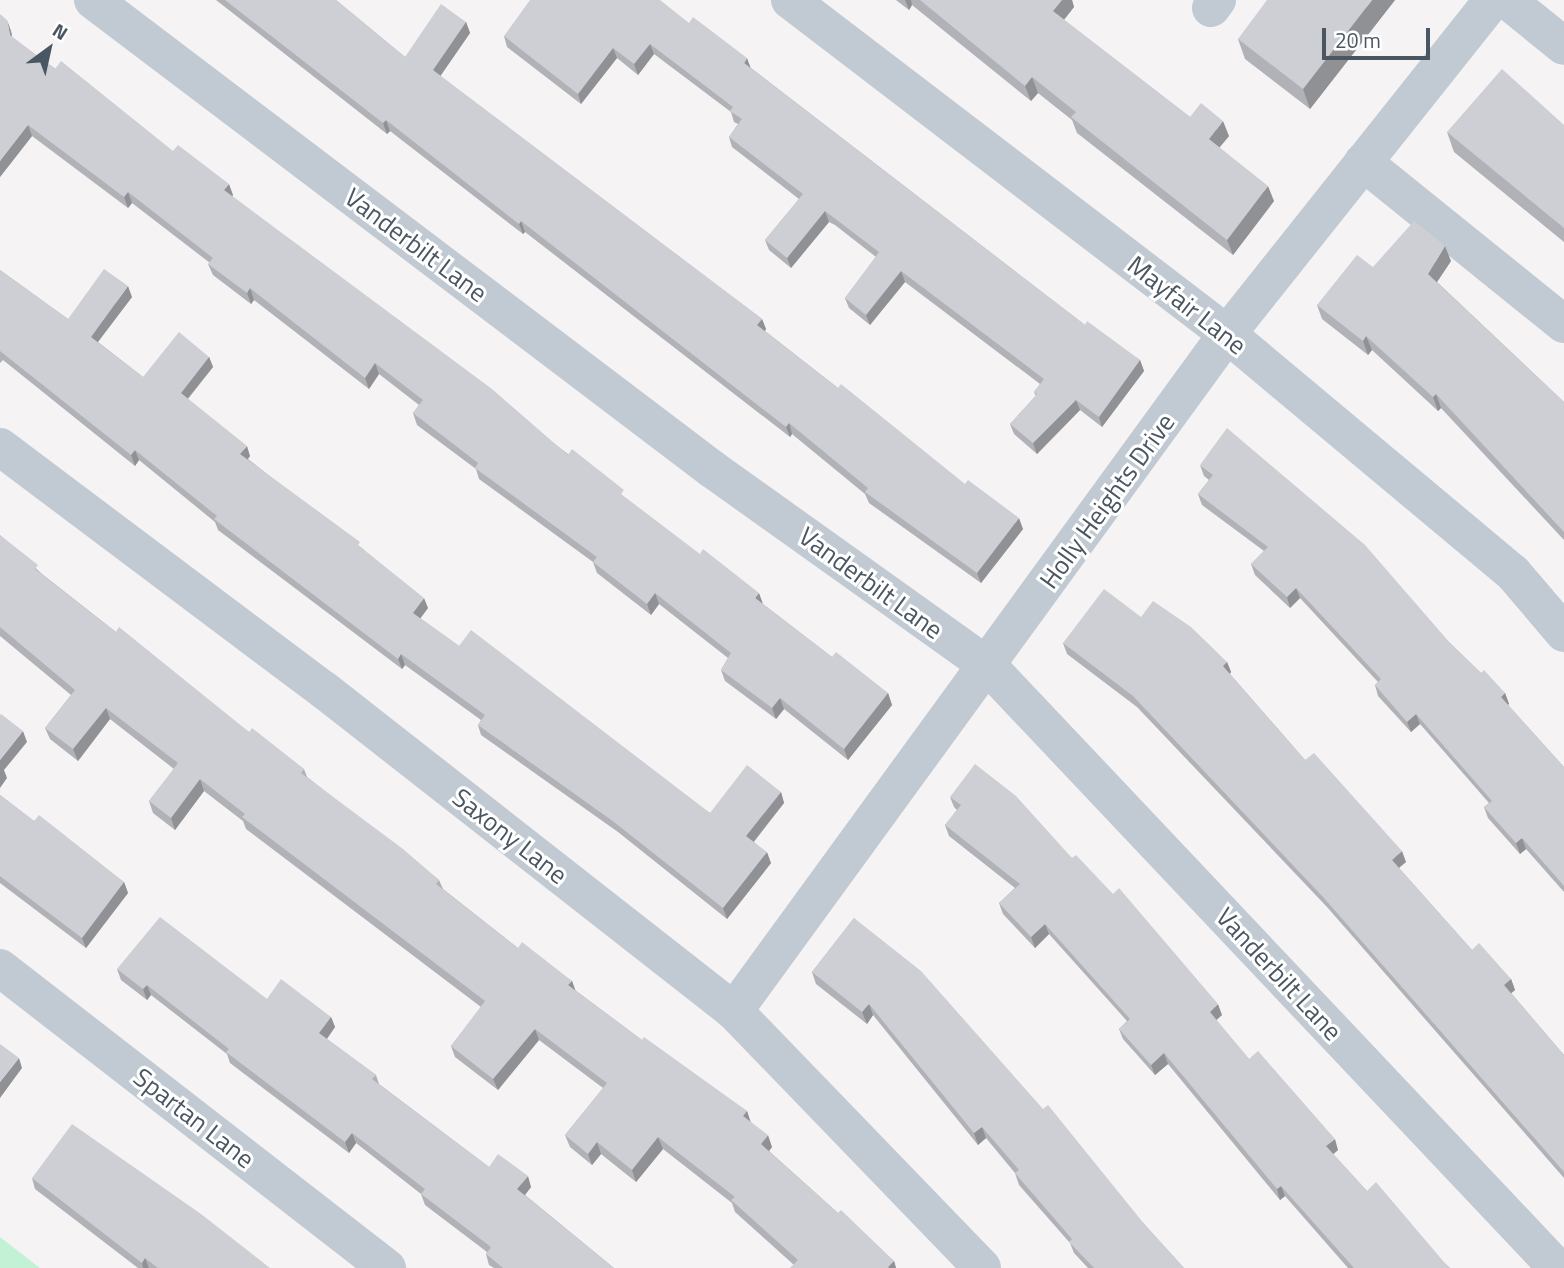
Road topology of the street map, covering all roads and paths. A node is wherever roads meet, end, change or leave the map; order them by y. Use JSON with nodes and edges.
{"nodes":[{"id":1,"x":93,"y":0,"type":"edge"},
{"id":2,"x":790,"y":0,"type":"edge"},
{"id":3,"x":1493,"y":0,"type":"edge"},
{"id":4,"x":1507,"y":0,"type":"edge"},
{"id":5,"x":1564,"y":46,"type":"edge"},
{"id":6,"x":1363,"y":163,"type":"junction"},
{"id":7,"x":1564,"y":324,"type":"edge"},
{"id":8,"x":1227,"y":334,"type":"junction"},
{"id":9,"x":0,"y":447,"type":"edge"},
{"id":10,"x":1564,"y":633,"type":"edge"},
{"id":11,"x":988,"y":666,"type":"junction"},
{"id":12,"x":0,"y":968,"type":"edge"},
{"id":13,"x":734,"y":1012,"type":"junction"},
{"id":14,"x":387,"y":1268,"type":"edge"},
{"id":15,"x":982,"y":1268,"type":"edge"},
{"id":16,"x":1557,"y":1268,"type":"edge"}],
"edges":[{"from":1,"to":11,"type":"street","name":"Vanderbilt Lane"},
{"from":2,"to":8,"type":"street","name":"Mayfair Lane"},
{"from":3,"to":6,"type":"street","name":"Holly Heights Drive"},
{"from":4,"to":5,"type":"street"},
{"from":6,"to":7,"type":"street"},
{"from":6,"to":8,"type":"street","name":"Holly Heights Drive"},
{"from":8,"to":10,"type":"street","name":"Mayfair Lane"},
{"from":8,"to":11,"type":"street","name":"Holly Heights Drive"},
{"from":9,"to":13,"type":"street","name":"Saxony Lane"},
{"from":11,"to":13,"type":"street","name":"Holly Heights Drive"},
{"from":11,"to":16,"type":"street","name":"Vanderbilt Lane"},
{"from":12,"to":14,"type":"street","name":"Spartan Lane"},
{"from":13,"to":15,"type":"street","name":"Saxony Lane"}]}
